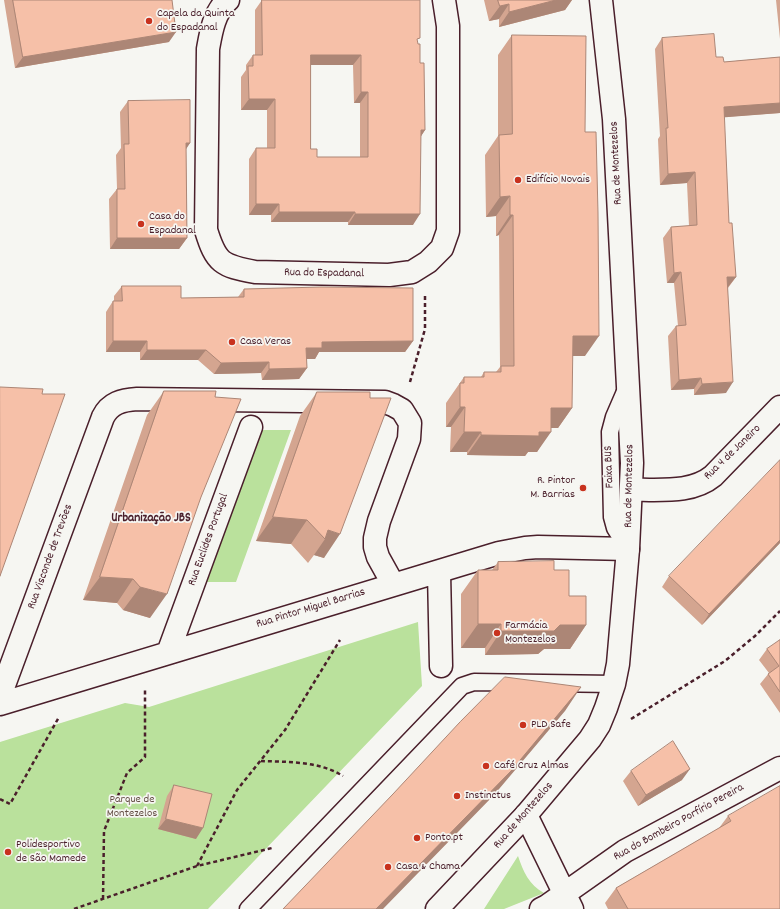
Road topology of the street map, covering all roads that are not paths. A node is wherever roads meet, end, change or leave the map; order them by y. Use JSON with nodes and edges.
{"nodes":[{"id":1,"x":228,"y":0,"type":"edge"},
{"id":2,"x":444,"y":0,"type":"edge"},
{"id":3,"x":601,"y":0,"type":"edge"},
{"id":4,"x":628,"y":384,"type":"junction"},
{"id":5,"x":780,"y":406,"type":"edge"},
{"id":6,"x":250,"y":427,"type":"dead end"},
{"id":7,"x":632,"y":490,"type":"junction"},
{"id":8,"x":628,"y":549,"type":"junction"},
{"id":9,"x":439,"y":572,"type":"junction"},
{"id":10,"x":393,"y":584,"type":"junction"},
{"id":11,"x":168,"y":653,"type":"junction"},
{"id":12,"x":441,"y":666,"type":"dead end"},
{"id":13,"x":614,"y":684,"type":"junction"},
{"id":14,"x":0,"y":696,"type":"edge"},
{"id":15,"x":0,"y":704,"type":"edge"},
{"id":16,"x":780,"y":768,"type":"edge"},
{"id":17,"x":526,"y":815,"type":"junction"},
{"id":18,"x":568,"y":901,"type":"edge"},
{"id":19,"x":248,"y":909,"type":"edge"},
{"id":20,"x":437,"y":909,"type":"edge"},
{"id":21,"x":541,"y":909,"type":"edge"}],
"edges":[{"from":1,"to":2,"type":"street","name":"Rua do Espadanal"},
{"from":3,"to":4,"type":"street","name":"Rua de Montezelos"},
{"from":4,"to":7,"type":"street","name":"Rua de Montezelos"},
{"from":4,"to":8,"type":"lane","name":"Faixa BUS"},
{"from":5,"to":7,"type":"street","name":"Rua 4 de Janeiro"},
{"from":6,"to":11,"type":"street","name":"Rua Euclides Portugal"},
{"from":7,"to":8,"type":"street","name":"Rua de Montezelos"},
{"from":8,"to":9,"type":"street","name":"Rua Pintor Miguel Barrias"},
{"from":8,"to":13,"type":"street","name":"Rua de Montezelos"},
{"from":9,"to":10,"type":"street","name":"Rua Pintor Miguel Barrias"},
{"from":9,"to":12,"type":"street"},
{"from":10,"to":11,"type":"street","name":"Rua Pintor Miguel Barrias"},
{"from":10,"to":14,"type":"street","name":"Rua Visconde de Trevões"},
{"from":11,"to":15,"type":"street","name":"Rua Pintor Miguel Barrias"},
{"from":13,"to":17,"type":"street","name":"Rua de Montezelos"},
{"from":13,"to":19,"type":"lane"},
{"from":16,"to":18,"type":"street","name":"Rua do Bombeiro Porfírio Pereira"},
{"from":17,"to":18,"type":"street"},
{"from":17,"to":20,"type":"street","name":"Rua de Montezelos"},
{"from":18,"to":21,"type":"street","name":"Rua do Bombeiro Porfírio Pereira"}]}
